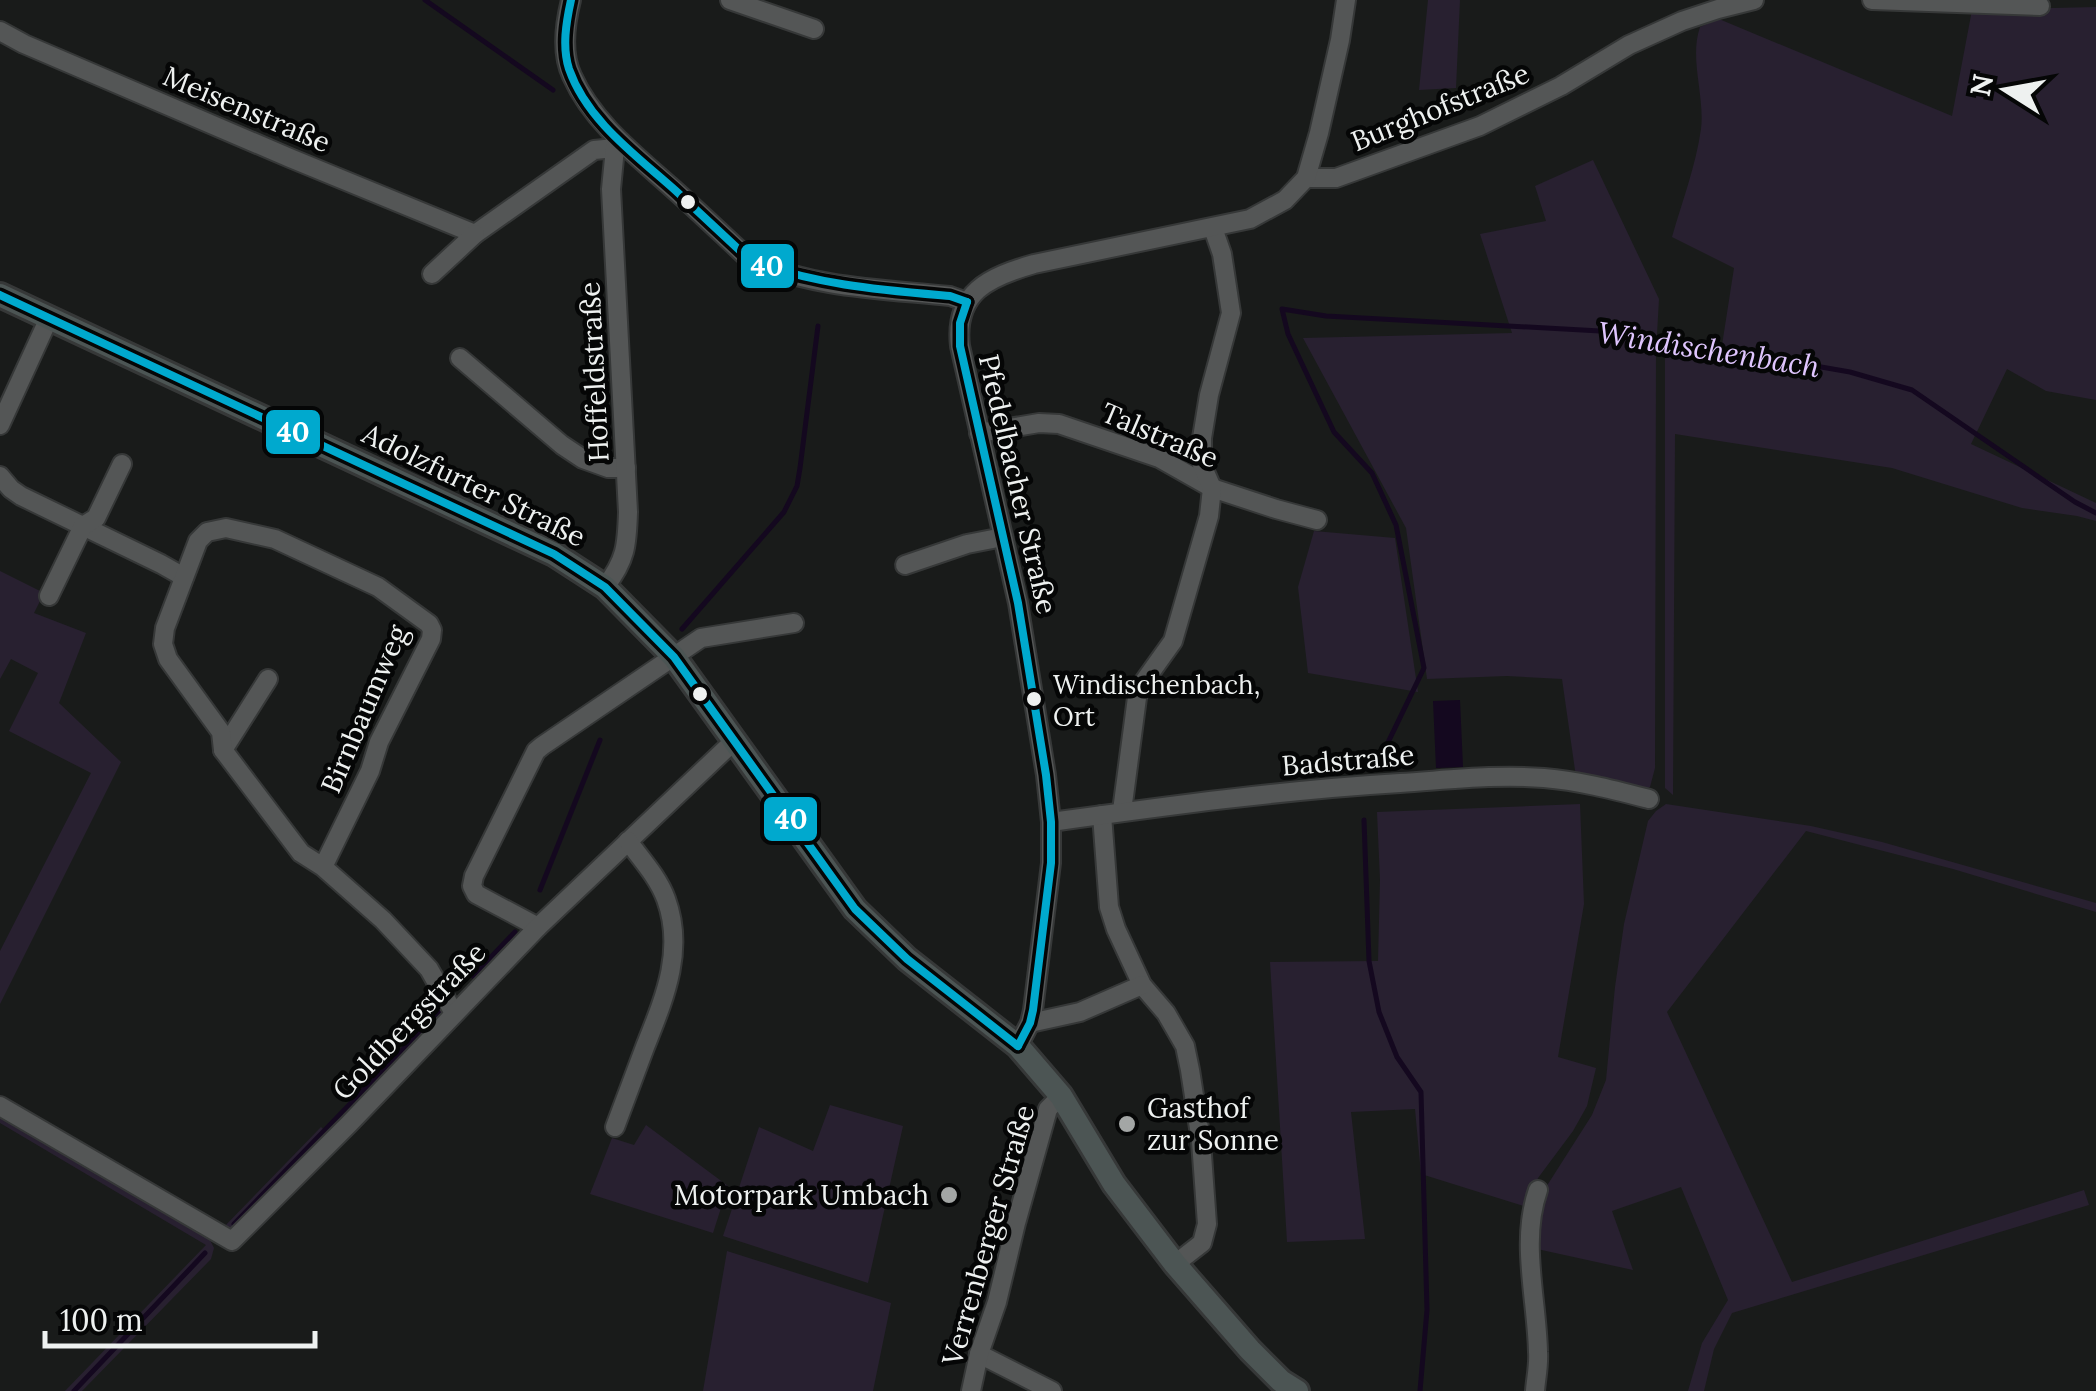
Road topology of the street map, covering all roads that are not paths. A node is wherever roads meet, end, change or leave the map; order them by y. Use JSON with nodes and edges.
{"nodes":[{"id":1,"x":571,"y":0,"type":"edge"},
{"id":2,"x":730,"y":0,"type":"edge"},
{"id":3,"x":1346,"y":0,"type":"edge"},
{"id":4,"x":1754,"y":0,"type":"edge"},
{"id":5,"x":1872,"y":0,"type":"edge"},
{"id":6,"x":2040,"y":6,"type":"dead end"},
{"id":7,"x":814,"y":29,"type":"dead end"},
{"id":8,"x":0,"y":31,"type":"edge"},
{"id":9,"x":618,"y":145,"type":"junction"},
{"id":10,"x":1306,"y":178,"type":"junction"},
{"id":11,"x":1213,"y":228,"type":"junction"},
{"id":12,"x":474,"y":234,"type":"junction"},
{"id":13,"x":432,"y":274,"type":"dead end"},
{"id":14,"x":0,"y":295,"type":"edge"},
{"id":15,"x":967,"y":302,"type":"junction"},
{"id":16,"x":48,"y":318,"type":"junction"},
{"id":17,"x":460,"y":358,"type":"dead end"},
{"id":18,"x":2,"y":414,"type":"edge"},
{"id":19,"x":979,"y":433,"type":"junction"},
{"id":20,"x":122,"y":464,"type":"dead end"},
{"id":21,"x":626,"y":468,"type":"junction"},
{"id":22,"x":0,"y":476,"type":"edge"},
{"id":23,"x":1212,"y":488,"type":"junction"},
{"id":24,"x":1317,"y":520,"type":"dead end"},
{"id":25,"x":83,"y":526,"type":"junction"},
{"id":26,"x":1004,"y":537,"type":"junction"},
{"id":27,"x":905,"y":565,"type":"dead end"},
{"id":28,"x":184,"y":577,"type":"junction"},
{"id":29,"x":606,"y":588,"type":"junction"},
{"id":30,"x":48,"y":596,"type":"dead end"},
{"id":31,"x":794,"y":623,"type":"dead end"},
{"id":32,"x":674,"y":657,"type":"junction"},
{"id":33,"x":268,"y":679,"type":"dead end"},
{"id":34,"x":734,"y":742,"type":"junction"},
{"id":35,"x":223,"y":750,"type":"junction"},
{"id":36,"x":1649,"y":800,"type":"dead end"},
{"id":37,"x":1122,"y":811,"type":"junction"},
{"id":38,"x":1102,"y":815,"type":"junction"},
{"id":39,"x":1051,"y":822,"type":"junction"},
{"id":40,"x":628,"y":841,"type":"junction"},
{"id":41,"x":324,"y":867,"type":"junction"},
{"id":42,"x":538,"y":927,"type":"junction"},
{"id":43,"x":1142,"y":985,"type":"junction"},
{"id":44,"x":454,"y":1013,"type":"junction"},
{"id":45,"x":1030,"y":1023,"type":"junction"},
{"id":46,"x":1018,"y":1046,"type":"junction"},
{"id":47,"x":1060,"y":1096,"type":"junction"},
{"id":48,"x":0,"y":1106,"type":"edge"},
{"id":49,"x":615,"y":1127,"type":"dead end"},
{"id":50,"x":1538,"y":1190,"type":"dead end"},
{"id":51,"x":1176,"y":1264,"type":"junction"},
{"id":52,"x":979,"y":1354,"type":"junction"},
{"id":53,"x":971,"y":1391,"type":"edge"},
{"id":54,"x":1052,"y":1391,"type":"edge"},
{"id":55,"x":1296,"y":1391,"type":"edge"},
{"id":56,"x":1535,"y":1391,"type":"edge"}],
"edges":[{"from":1,"to":9,"type":"street"},
{"from":2,"to":7,"type":"street"},
{"from":3,"to":10,"type":"street"},
{"from":4,"to":10,"type":"street","name":"Burghofstraße"},
{"from":5,"to":6,"type":"street"},
{"from":8,"to":12,"type":"street","name":"Meisenstraße"},
{"from":9,"to":12,"type":"street"},
{"from":9,"to":15,"type":"street"},
{"from":9,"to":21,"type":"street","name":"Hoffeldstraße"},
{"from":10,"to":11,"type":"street"},
{"from":11,"to":15,"type":"street"},
{"from":11,"to":23,"type":"street"},
{"from":12,"to":13,"type":"street"},
{"from":14,"to":16,"type":"main road","name":"Adolzfurter Straße"},
{"from":15,"to":19,"type":"street","name":"Pfedelbacher Straße"},
{"from":16,"to":18,"type":"street"},
{"from":16,"to":29,"type":"main road","name":"Adolzfurter Straße"},
{"from":17,"to":21,"type":"street"},
{"from":19,"to":23,"type":"street","name":"Talstraße"},
{"from":19,"to":26,"type":"street","name":"Pfedelbacher Straße"},
{"from":20,"to":25,"type":"street"},
{"from":21,"to":29,"type":"street","name":"Hoffeldstraße"},
{"from":22,"to":25,"type":"street"},
{"from":23,"to":24,"type":"street","name":"Talstraße"},
{"from":23,"to":37,"type":"street"},
{"from":25,"to":28,"type":"street"},
{"from":25,"to":30,"type":"street"},
{"from":26,"to":27,"type":"street"},
{"from":26,"to":39,"type":"street","name":"Pfedelbacher Straße"},
{"from":28,"to":35,"type":"street"},
{"from":28,"to":41,"type":"street","name":"Birnbaumweg"},
{"from":29,"to":32,"type":"main road","name":"Adolzfurter Straße"},
{"from":31,"to":32,"type":"street"},
{"from":32,"to":34,"type":"main road","name":"Adolzfurter Straße"},
{"from":32,"to":42,"type":"street"},
{"from":33,"to":35,"type":"street"},
{"from":34,"to":40,"type":"street","name":"Goldbergstraße"},
{"from":34,"to":46,"type":"main road","name":"Adolzfurter Straße"},
{"from":35,"to":41,"type":"street"},
{"from":36,"to":37,"type":"street","name":"Badstraße"},
{"from":37,"to":38,"type":"street","name":"Badstraße"},
{"from":38,"to":39,"type":"street","name":"Badstraße"},
{"from":38,"to":43,"type":"street"},
{"from":39,"to":45,"type":"street","name":"Pfedelbacher Straße"},
{"from":40,"to":42,"type":"street","name":"Goldbergstraße"},
{"from":40,"to":49,"type":"street"},
{"from":41,"to":44,"type":"street"},
{"from":42,"to":44,"type":"street","name":"Goldbergstraße"},
{"from":43,"to":45,"type":"street"},
{"from":43,"to":51,"type":"street"},
{"from":44,"to":48,"type":"street","name":"Goldbergstraße"},
{"from":45,"to":46,"type":"street","name":"Pfedelbacher Straße"},
{"from":46,"to":47,"type":"main road","name":"Adolzfurter Straße"},
{"from":47,"to":51,"type":"main road","name":"Adolzfurter Straße"},
{"from":47,"to":52,"type":"street","name":"Verrenberger Straße"},
{"from":50,"to":56,"type":"street"},
{"from":51,"to":55,"type":"main road","name":"Adolzfurter Straße"},
{"from":52,"to":53,"type":"street","name":"Verrenberger Straße"},
{"from":52,"to":54,"type":"street"}]}
